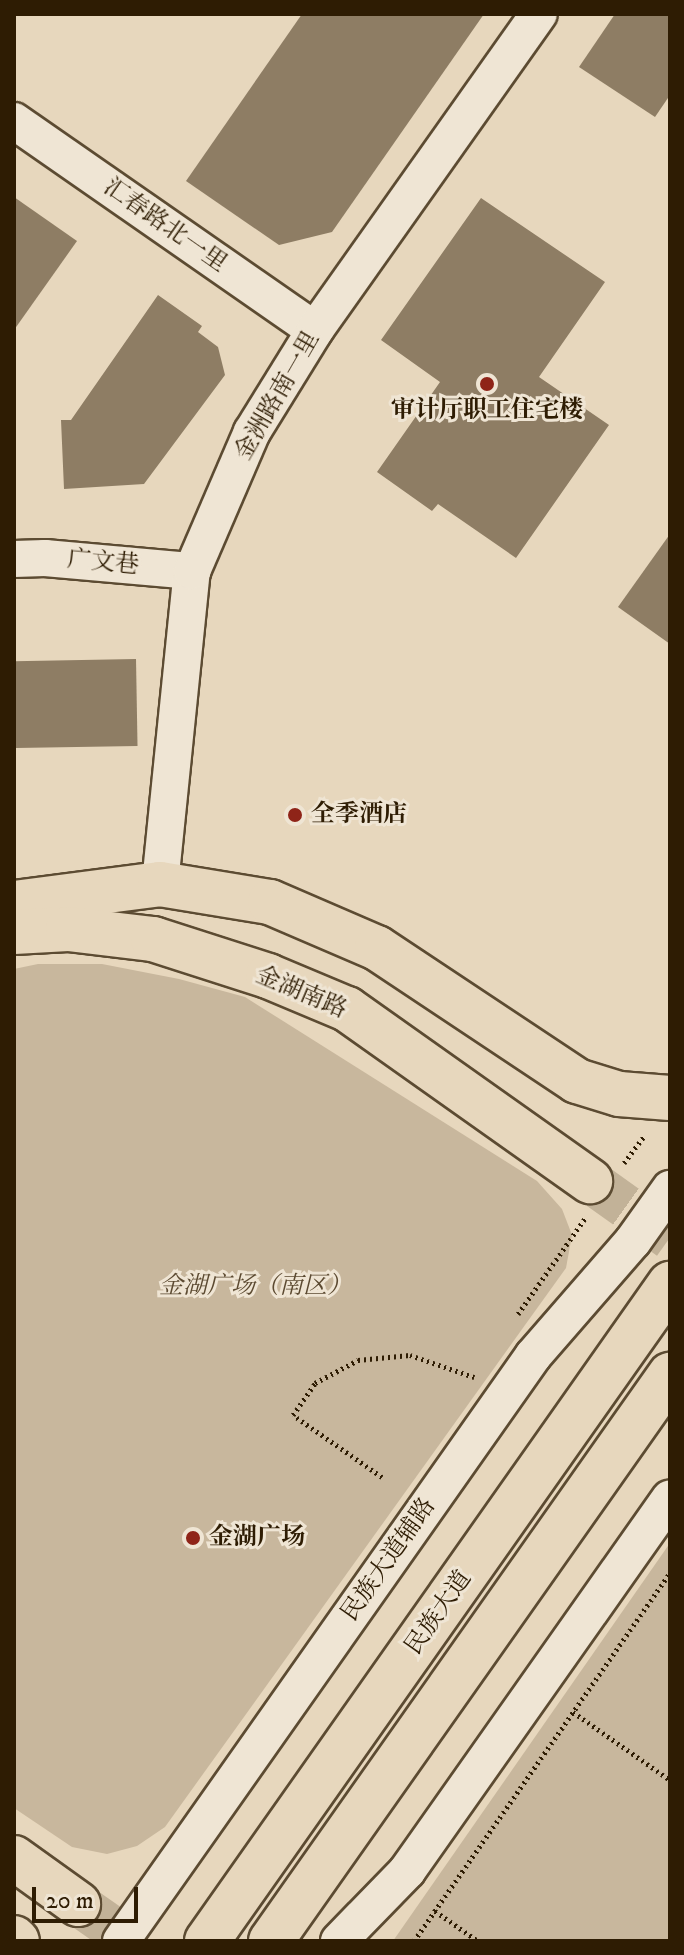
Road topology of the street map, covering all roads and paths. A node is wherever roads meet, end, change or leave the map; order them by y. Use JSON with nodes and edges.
{"nodes":[{"id":1,"x":539,"y":14,"type":"edge"},
{"id":2,"x":14,"y":121,"type":"edge"},
{"id":3,"x":315,"y":330,"type":"junction"},
{"id":4,"x":14,"y":559,"type":"edge"},
{"id":5,"x":192,"y":571,"type":"junction"},
{"id":6,"x":160,"y":884,"type":"junction"},
{"id":7,"x":14,"y":903,"type":"edge"},
{"id":8,"x":14,"y":932,"type":"edge"},
{"id":9,"x":670,"y":1098,"type":"edge"},
{"id":10,"x":590,"y":1181,"type":"tunnel mouth"},
{"id":11,"x":670,"y":1189,"type":"edge"},
{"id":12,"x":670,"y":1284,"type":"edge"},
{"id":13,"x":670,"y":1375,"type":"edge"},
{"id":14,"x":474,"y":1377,"type":"dead end"},
{"id":15,"x":382,"y":1477,"type":"dead end"},
{"id":16,"x":670,"y":1498,"type":"edge"},
{"id":17,"x":670,"y":1572,"type":"edge"},
{"id":18,"x":573,"y":1712,"type":"junction"},
{"id":19,"x":670,"y":1780,"type":"edge"},
{"id":20,"x":14,"y":1858,"type":"edge"},
{"id":21,"x":78,"y":1904,"type":"tunnel mouth"},
{"id":22,"x":435,"y":1911,"type":"junction"},
{"id":23,"x":121,"y":1941,"type":"edge"},
{"id":24,"x":207,"y":1941,"type":"edge"},
{"id":25,"x":271,"y":1941,"type":"edge"},
{"id":26,"x":339,"y":1941,"type":"edge"},
{"id":27,"x":414,"y":1941,"type":"edge"},
{"id":28,"x":478,"y":1941,"type":"edge"}],
"edges":[{"from":1,"to":3,"type":"street","name":"金洲路南一里"},
{"from":2,"to":3,"type":"street","name":"汇春路北一里"},
{"from":3,"to":5,"type":"street","name":"金洲路南一里"},
{"from":4,"to":5,"type":"street","name":"广文巷"},
{"from":5,"to":6,"type":"street","name":"金洲路南一里"},
{"from":6,"to":7,"type":"main road"},
{"from":6,"to":9,"type":"main road"},
{"from":8,"to":10,"type":"main road","name":"金湖南路"},
{"from":11,"to":23,"type":"street","name":"民族大道辅路"},
{"from":12,"to":24,"type":"main road","name":"民族大道"},
{"from":13,"to":25,"type":"main road"},
{"from":14,"to":15,"type":"path"},
{"from":16,"to":26,"type":"street"},
{"from":17,"to":18,"type":"path"},
{"from":18,"to":19,"type":"path"},
{"from":18,"to":22,"type":"path"},
{"from":20,"to":21,"type":"main road"},
{"from":22,"to":27,"type":"path"},
{"from":22,"to":28,"type":"path"}]}
